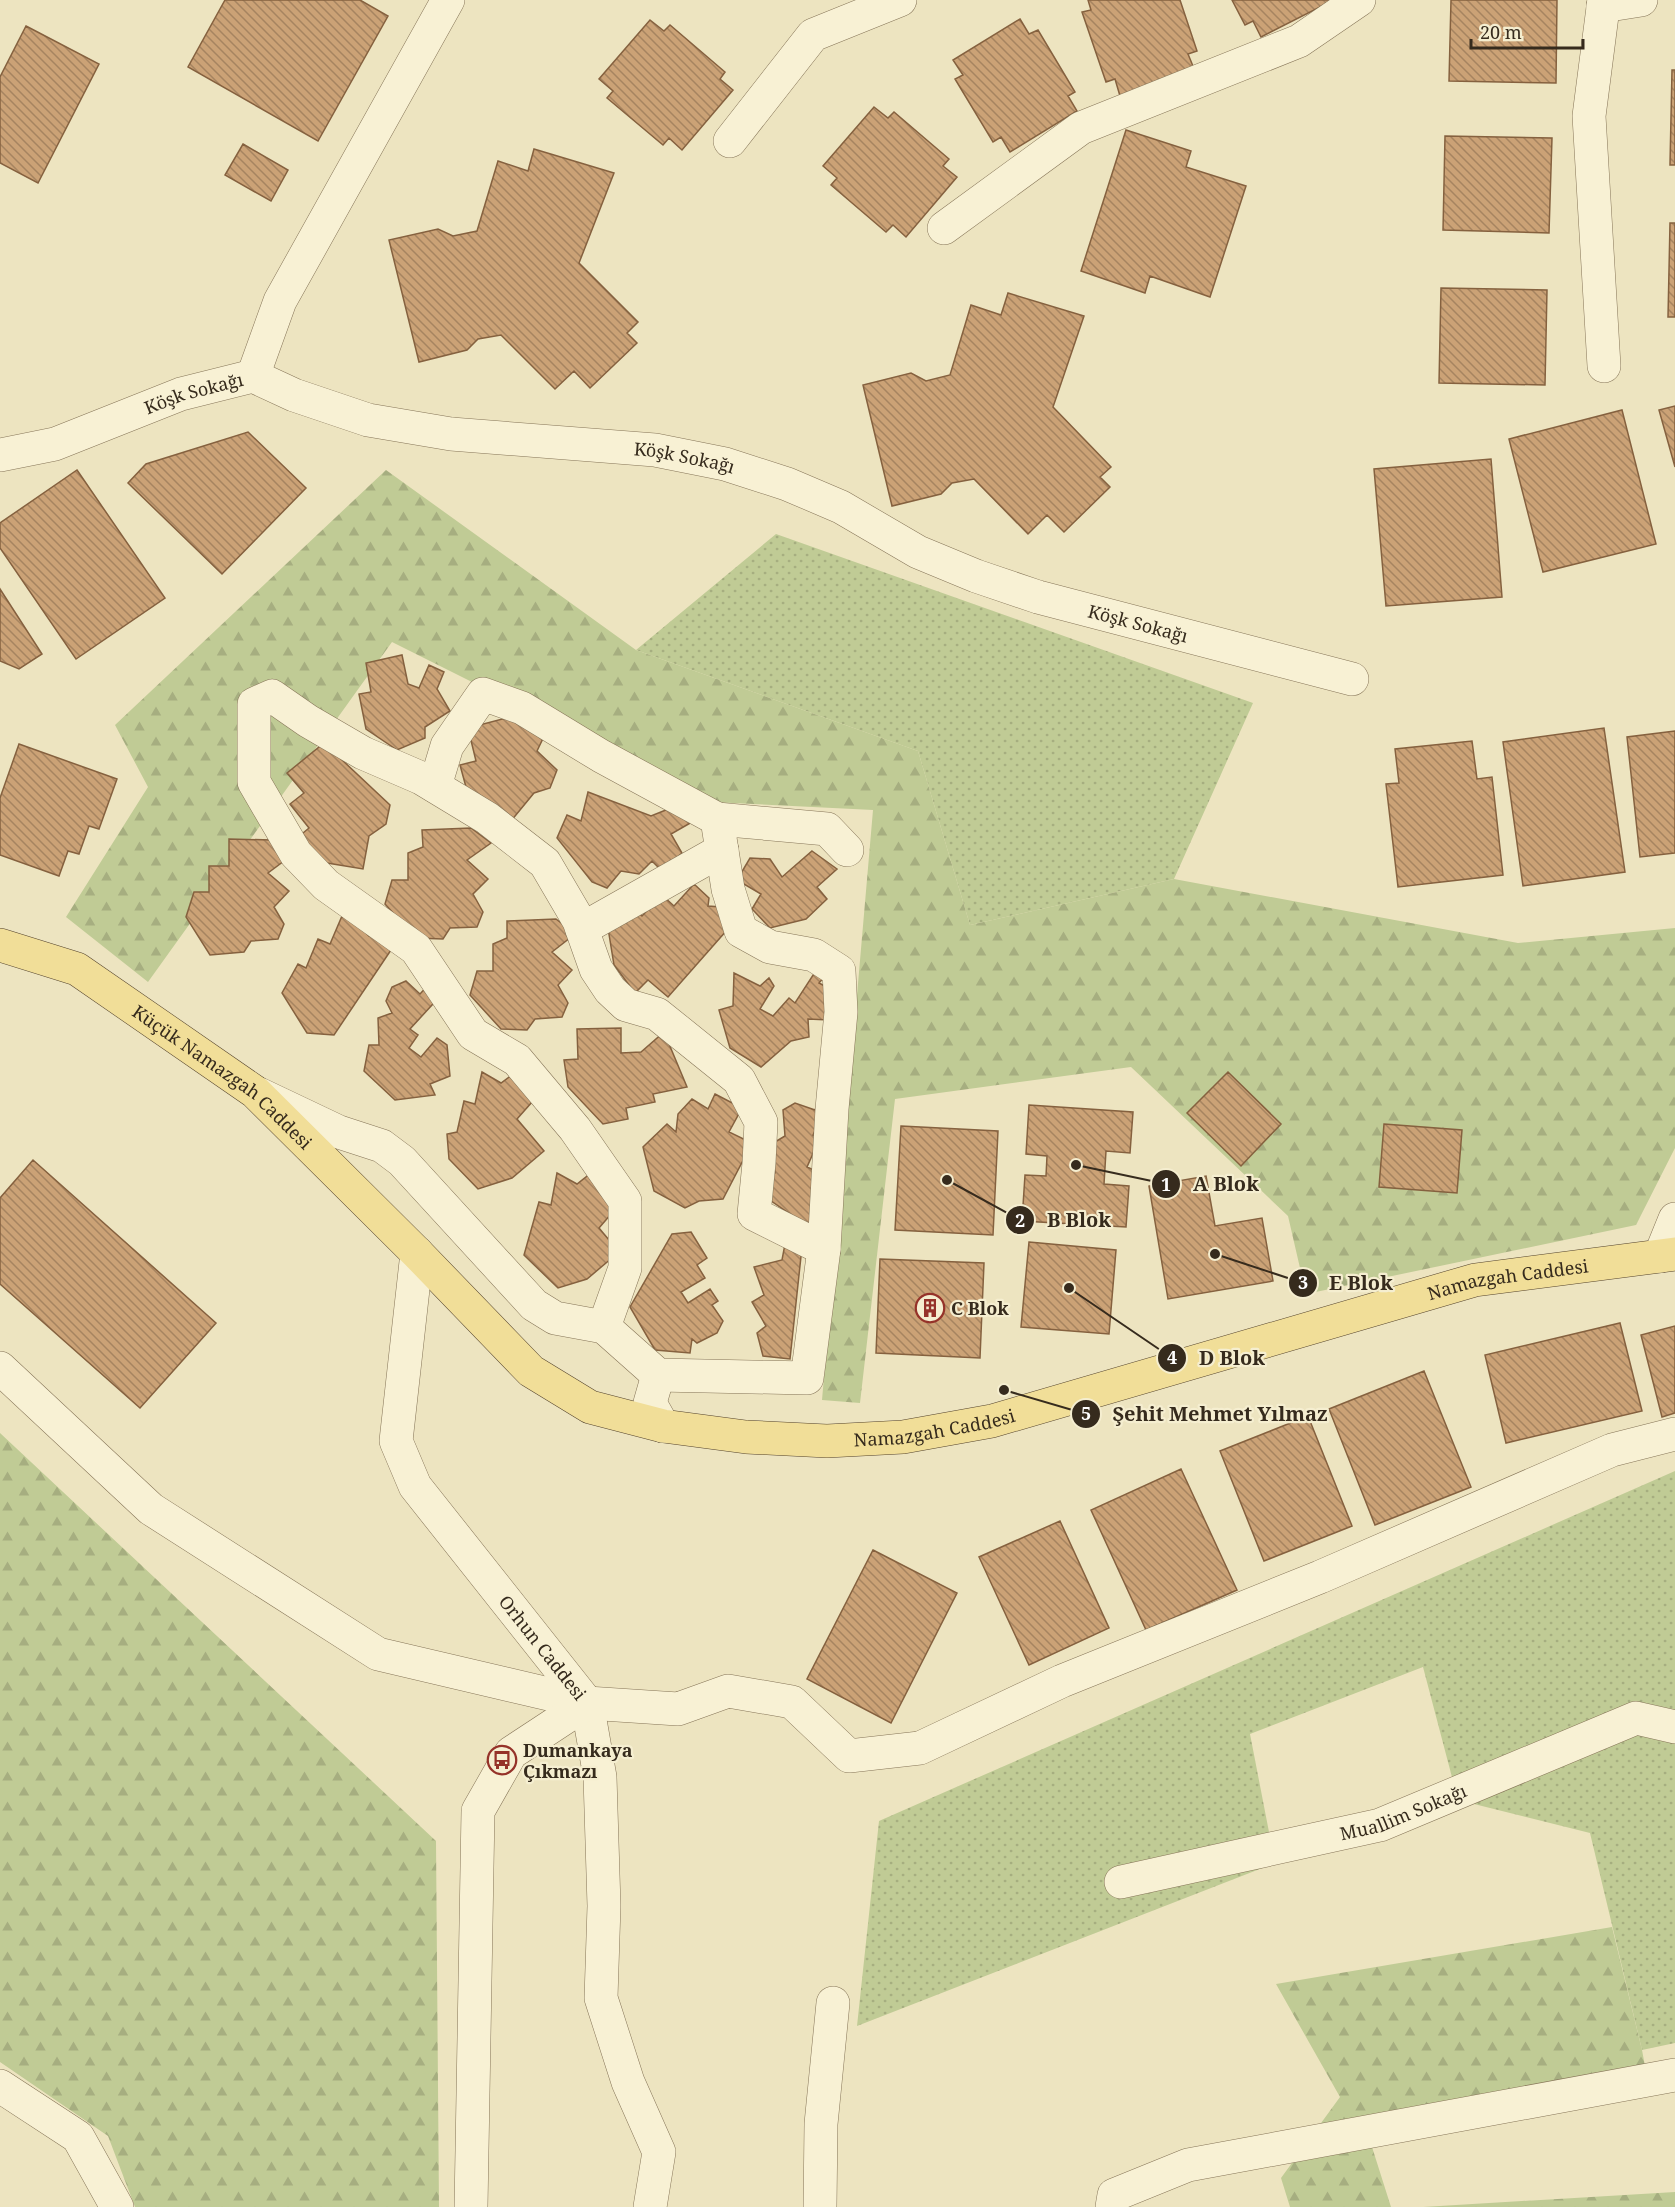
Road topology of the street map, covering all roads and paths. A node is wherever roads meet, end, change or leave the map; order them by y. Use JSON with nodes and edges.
{"nodes":[{"id":1,"x":448,"y":0,"type":"edge"},
{"id":2,"x":900,"y":0,"type":"edge"},
{"id":3,"x":1359,"y":0,"type":"edge"},
{"id":4,"x":1641,"y":0,"type":"edge"},
{"id":5,"x":1603,"y":3,"type":"edge"},
{"id":6,"x":730,"y":141,"type":"dead end"},
{"id":7,"x":944,"y":228,"type":"dead end"},
{"id":8,"x":1604,"y":366,"type":"dead end"},
{"id":9,"x":253,"y":376,"type":"junction"},
{"id":10,"x":0,"y":455,"type":"edge"},
{"id":11,"x":1352,"y":679,"type":"dead end"},
{"id":12,"x":435,"y":786,"type":"junction"},
{"id":13,"x":719,"y":834,"type":"junction"},
{"id":14,"x":847,"y":850,"type":"dead end"},
{"id":15,"x":582,"y":929,"type":"junction"},
{"id":16,"x":0,"y":945,"type":"edge"},
{"id":17,"x":255,"y":1092,"type":"junction"},
{"id":18,"x":1675,"y":1219,"type":"edge"},
{"id":19,"x":824,"y":1249,"type":"junction"},
{"id":20,"x":417,"y":1253,"type":"junction"},
{"id":21,"x":1668,"y":1255,"type":"edge"},
{"id":22,"x":604,"y":1327,"type":"junction"},
{"id":23,"x":0,"y":1368,"type":"edge"},
{"id":24,"x":658,"y":1375,"type":"junction"},
{"id":25,"x":663,"y":1426,"type":"junction"},
{"id":26,"x":1675,"y":1434,"type":"edge"},
{"id":27,"x":587,"y":1702,"type":"junction"},
{"id":28,"x":1675,"y":1727,"type":"edge"},
{"id":29,"x":1121,"y":1882,"type":"dead end"},
{"id":30,"x":833,"y":2003,"type":"dead end"},
{"id":31,"x":1675,"y":2075,"type":"edge"},
{"id":32,"x":0,"y":2085,"type":"edge"},
{"id":33,"x":117,"y":2207,"type":"edge"},
{"id":34,"x":471,"y":2207,"type":"edge"},
{"id":35,"x":650,"y":2207,"type":"edge"},
{"id":36,"x":820,"y":2207,"type":"edge"},
{"id":37,"x":1112,"y":2207,"type":"edge"}],
"edges":[{"from":1,"to":9,"type":"street"},
{"from":2,"to":6,"type":"street"},
{"from":3,"to":7,"type":"street"},
{"from":4,"to":5,"type":"street"},
{"from":5,"to":8,"type":"street"},
{"from":9,"to":10,"type":"street","name":"Köşk Sokağı"},
{"from":9,"to":11,"type":"street","name":"Köşk Sokağı"},
{"from":12,"to":13,"type":"street"},
{"from":12,"to":15,"type":"street"},
{"from":12,"to":22,"type":"street"},
{"from":13,"to":14,"type":"street"},
{"from":13,"to":15,"type":"street"},
{"from":13,"to":19,"type":"street"},
{"from":15,"to":19,"type":"street"},
{"from":16,"to":17,"type":"main road","name":"Küçük Namazgah Caddesi"},
{"from":17,"to":20,"type":"main road","name":"Küçük Namazgah Caddesi"},
{"from":17,"to":22,"type":"street"},
{"from":18,"to":21,"type":"street"},
{"from":19,"to":24,"type":"street"},
{"from":20,"to":25,"type":"main road","name":"Namazgah Caddesi"},
{"from":20,"to":27,"type":"street","name":"Orhun Caddesi"},
{"from":21,"to":25,"type":"main road","name":"Namazgah Caddesi"},
{"from":22,"to":24,"type":"street"},
{"from":23,"to":27,"type":"street"},
{"from":24,"to":25,"type":"street"},
{"from":26,"to":27,"type":"street"},
{"from":27,"to":34,"type":"street"},
{"from":27,"to":35,"type":"street","name":"Orhun Caddesi"},
{"from":28,"to":29,"type":"street","name":"Muallim Sokağı"},
{"from":30,"to":36,"type":"street"},
{"from":31,"to":37,"type":"street"},
{"from":32,"to":33,"type":"street"}]}
